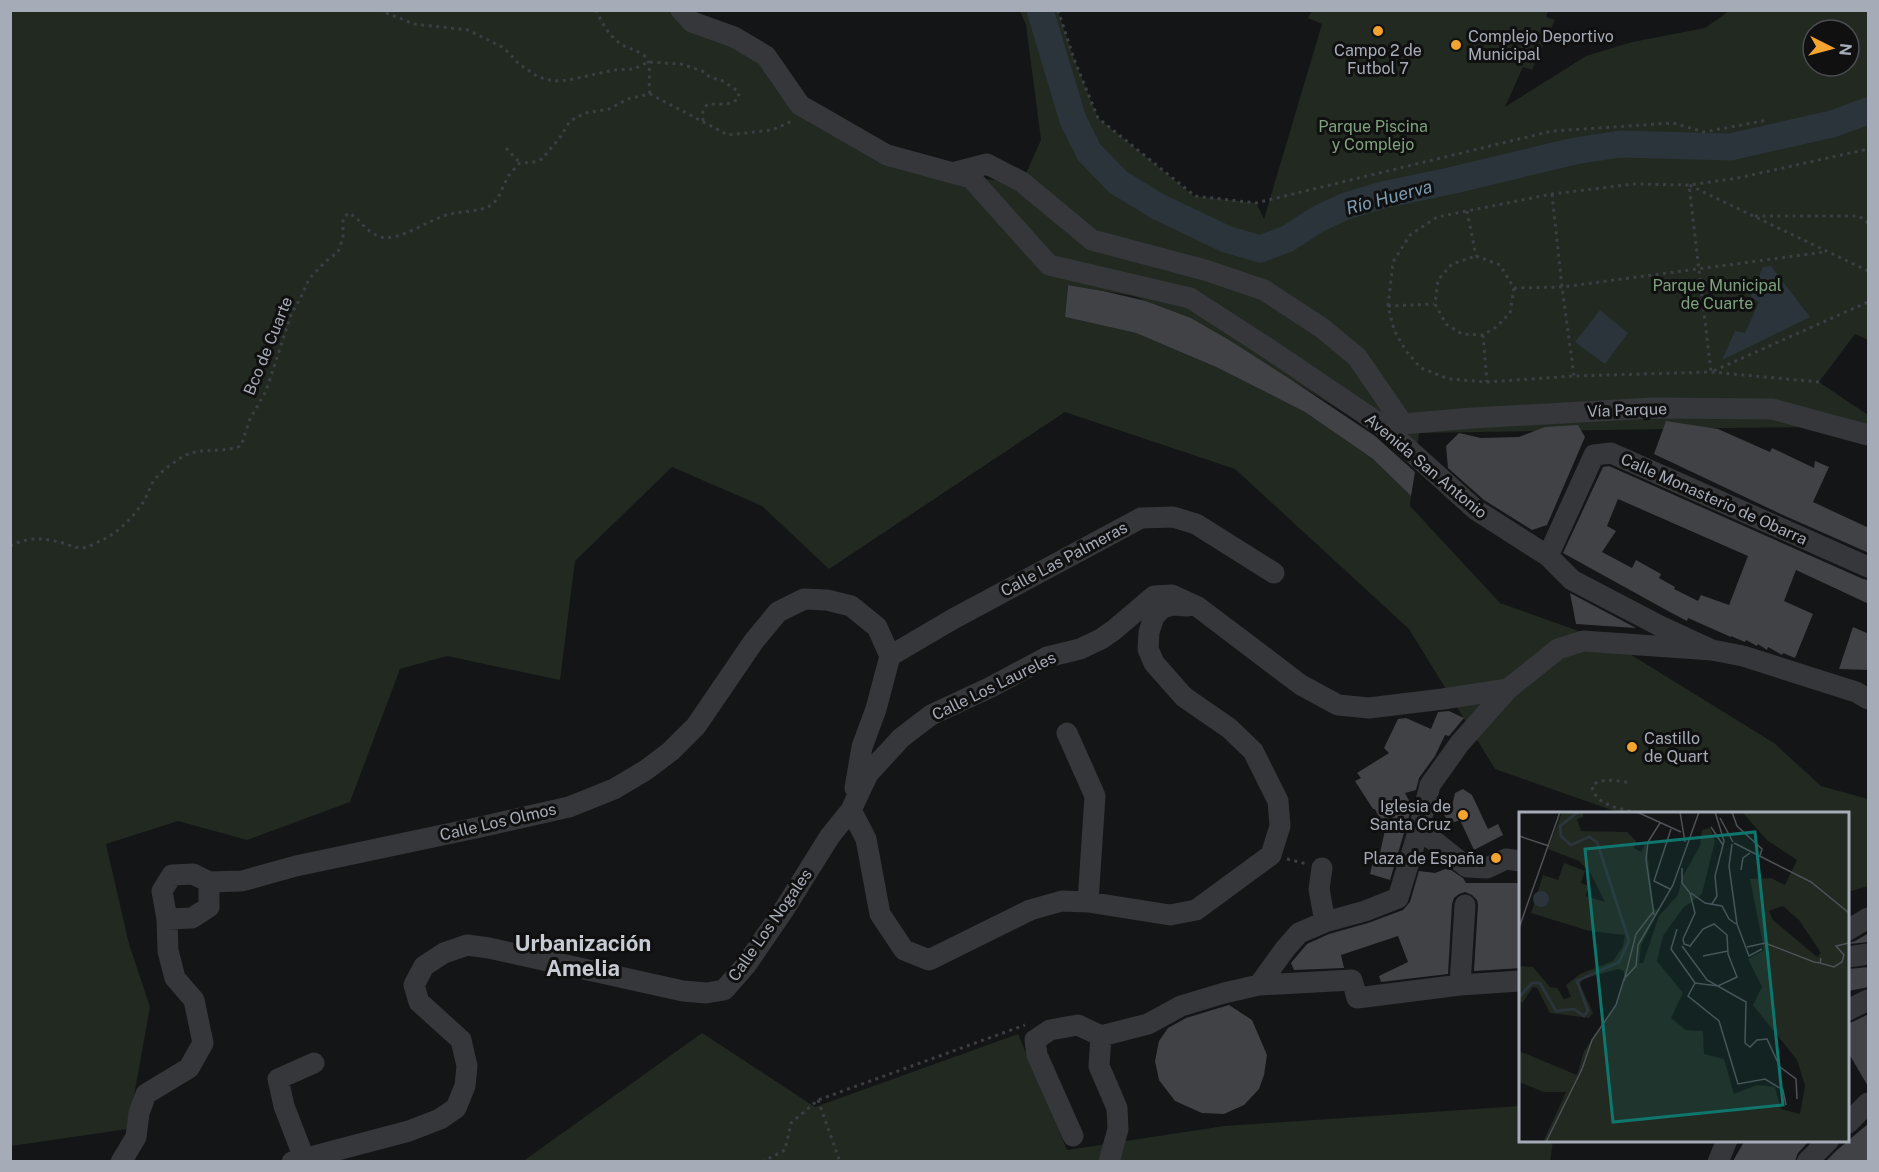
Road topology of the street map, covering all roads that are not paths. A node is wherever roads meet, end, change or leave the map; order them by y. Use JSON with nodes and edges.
{"nodes":[{"id":1,"x":681,"y":10,"type":"edge"},
{"id":2,"x":951,"y":173,"type":"junction"},
{"id":3,"x":1393,"y":425,"type":"junction"},
{"id":4,"x":1869,"y":435,"type":"edge"},
{"id":5,"x":1548,"y":556,"type":"junction"},
{"id":6,"x":1869,"y":567,"type":"edge"},
{"id":7,"x":1274,"y":573,"type":"dead end"},
{"id":8,"x":1198,"y":607,"type":"junction"},
{"id":9,"x":1712,"y":650,"type":"junction"},
{"id":10,"x":890,"y":656,"type":"junction"},
{"id":11,"x":1508,"y":689,"type":"junction"},
{"id":12,"x":1864,"y":693,"type":"edge"},
{"id":13,"x":1067,"y":733,"type":"dead end"},
{"id":14,"x":851,"y":810,"type":"junction"},
{"id":15,"x":1419,"y":829,"type":"junction"},
{"id":16,"x":1519,"y":861,"type":"edge"},
{"id":17,"x":1322,"y":868,"type":"road end"},
{"id":18,"x":209,"y":882,"type":"junction"},
{"id":19,"x":1088,"y":902,"type":"junction"},
{"id":20,"x":1465,"y":905,"type":"dead end"},
{"id":21,"x":1869,"y":918,"type":"edge"},
{"id":22,"x":167,"y":919,"type":"junction"},
{"id":23,"x":1325,"y":922,"type":"junction"},
{"id":24,"x":1849,"y":929,"type":"edge"},
{"id":25,"x":1869,"y":954,"type":"edge"},
{"id":26,"x":1849,"y":957,"type":"edge"},
{"id":27,"x":1519,"y":981,"type":"edge"},
{"id":28,"x":1260,"y":985,"type":"junction"},
{"id":29,"x":1460,"y":985,"type":"junction"},
{"id":30,"x":1869,"y":999,"type":"edge"},
{"id":31,"x":1849,"y":1000,"type":"edge"},
{"id":32,"x":1849,"y":1009,"type":"edge"},
{"id":33,"x":1101,"y":1036,"type":"junction"},
{"id":34,"x":314,"y":1063,"type":"dead end"},
{"id":35,"x":1869,"y":1103,"type":"edge"},
{"id":36,"x":1849,"y":1122,"type":"edge"},
{"id":37,"x":1073,"y":1136,"type":"dead end"},
{"id":38,"x":1726,"y":1142,"type":"edge"},
{"id":39,"x":1828,"y":1142,"type":"edge"},
{"id":40,"x":298,"y":1160,"type":"edge"},
{"id":41,"x":121,"y":1161,"type":"edge"},
{"id":42,"x":1109,"y":1161,"type":"edge"},
{"id":43,"x":1718,"y":1161,"type":"edge"},
{"id":44,"x":1807,"y":1161,"type":"edge"}],
"edges":[{"from":1,"to":2,"type":"street"},
{"from":2,"to":3,"type":"street","name":"Avenida San Antonio"},
{"from":2,"to":3,"type":"street"},
{"from":3,"to":4,"type":"street","name":"Vía Parque"},
{"from":3,"to":5,"type":"street","name":"Avenida San Antonio"},
{"from":5,"to":6,"type":"street","name":"Calle Monasterio de Obarra"},
{"from":5,"to":9,"type":"street","name":"Avenida San Antonio"},
{"from":7,"to":10,"type":"street","name":"Calle Las Palmeras"},
{"from":8,"to":11,"type":"street","name":"Calle Los Laureles"},
{"from":8,"to":14,"type":"street","name":"Calle Los Laureles"},
{"from":8,"to":19,"type":"street"},
{"from":9,"to":11,"type":"street"},
{"from":9,"to":12,"type":"street","name":"Avenida San Antonio"},
{"from":10,"to":14,"type":"street"},
{"from":10,"to":18,"type":"street","name":"Calle Los Olmos"},
{"from":11,"to":15,"type":"street"},
{"from":13,"to":19,"type":"street"},
{"from":14,"to":19,"type":"street"},
{"from":14,"to":40,"type":"street","name":"Calle Los Nogales"},
{"from":15,"to":16,"type":"street"},
{"from":15,"to":23,"type":"street"},
{"from":17,"to":23,"type":"street"},
{"from":18,"to":22,"type":"street"},
{"from":18,"to":22,"type":"street","name":"Calle Los Olmos"},
{"from":20,"to":29,"type":"street"},
{"from":21,"to":24,"type":"street"},
{"from":22,"to":41,"type":"street","name":"Calle Los Olmos"},
{"from":23,"to":28,"type":"street"},
{"from":25,"to":26,"type":"street"},
{"from":27,"to":29,"type":"street"},
{"from":28,"to":29,"type":"street"},
{"from":28,"to":33,"type":"street"},
{"from":30,"to":31,"type":"street"},
{"from":30,"to":32,"type":"street"},
{"from":33,"to":37,"type":"street"},
{"from":33,"to":42,"type":"street"},
{"from":34,"to":40,"type":"street","name":"Calle Los Nogales"},
{"from":35,"to":36,"type":"street"},
{"from":38,"to":43,"type":"street"},
{"from":39,"to":44,"type":"street"}]}
